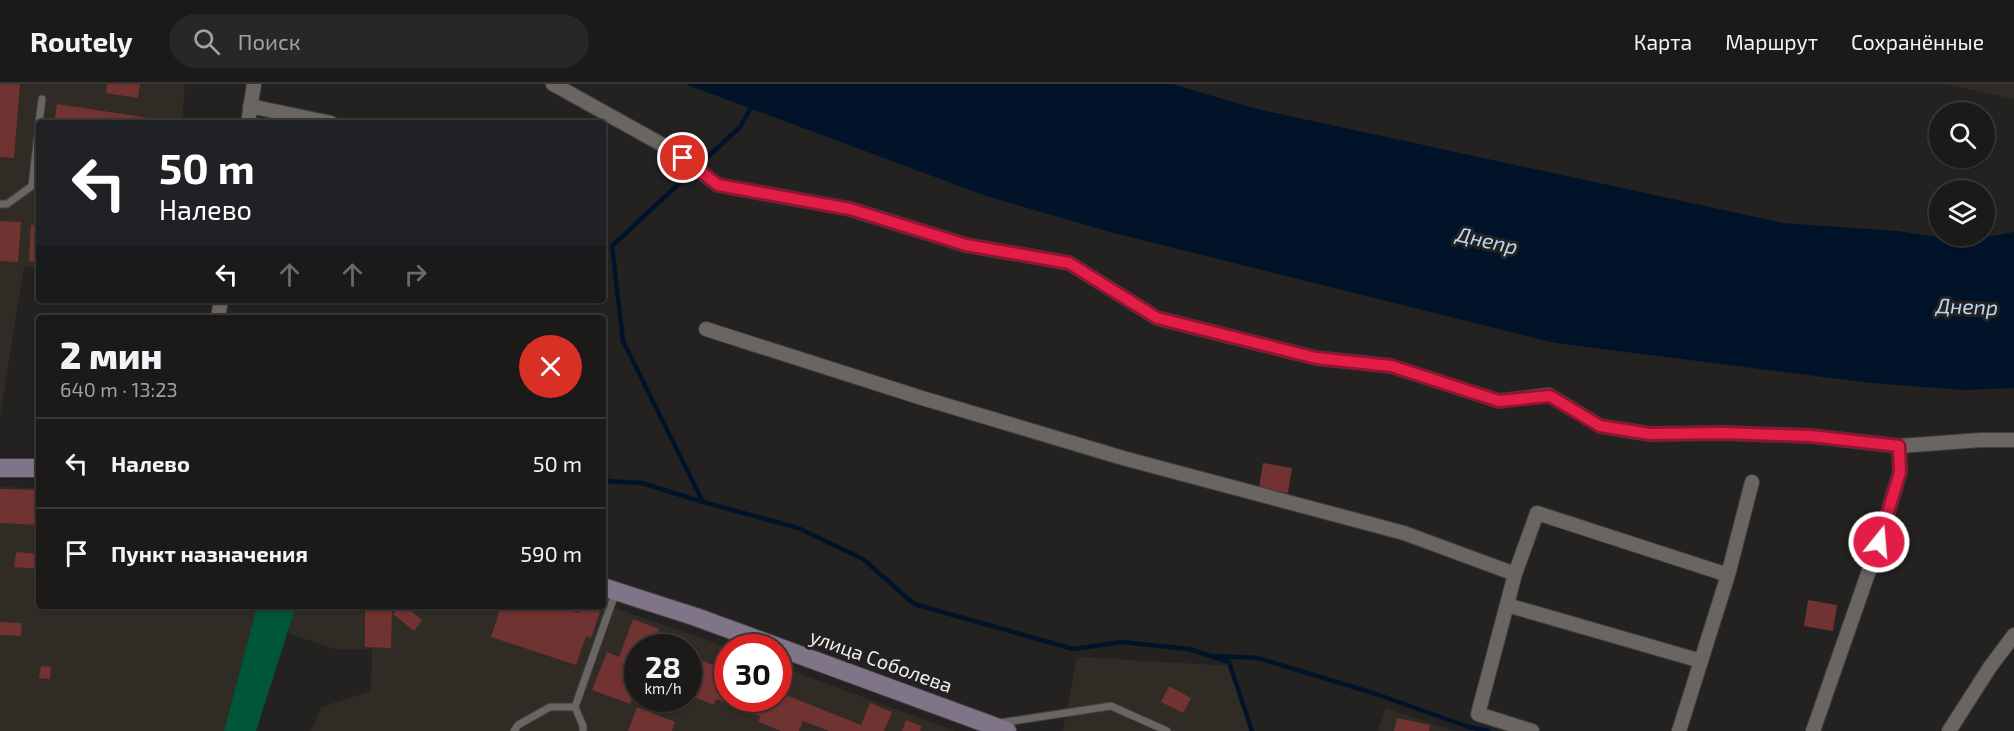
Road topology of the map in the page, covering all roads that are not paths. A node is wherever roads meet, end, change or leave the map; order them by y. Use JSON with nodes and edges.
{"nodes":[{"id":1,"x":254,"y":84,"type":"edge"},
{"id":2,"x":553,"y":84,"type":"edge"},
{"id":3,"x":42,"y":99,"type":"dead end"},
{"id":4,"x":250,"y":106,"type":"junction"},
{"id":5,"x":39,"y":120,"type":"edge"},
{"id":6,"x":248,"y":120,"type":"edge"},
{"id":7,"x":317,"y":120,"type":"edge"},
{"id":8,"x":36,"y":150,"type":"edge"},
{"id":9,"x":0,"y":204,"type":"edge"},
{"id":10,"x":706,"y":329,"type":"dead end"},
{"id":11,"x":2014,"y":440,"type":"edge"},
{"id":12,"x":1899,"y":446,"type":"junction"},
{"id":13,"x":0,"y":468,"type":"edge"},
{"id":14,"x":36,"y":468,"type":"edge"},
{"id":15,"x":1752,"y":482,"type":"dead end"},
{"id":16,"x":1515,"y":574,"type":"junction"},
{"id":17,"x":1728,"y":575,"type":"junction"},
{"id":18,"x":609,"y":589,"type":"edge"},
{"id":19,"x":1507,"y":605,"type":"junction"},
{"id":20,"x":603,"y":609,"type":"edge"},
{"id":21,"x":2014,"y":635,"type":"edge"},
{"id":22,"x":1701,"y":661,"type":"junction"},
{"id":23,"x":575,"y":707,"type":"junction"},
{"id":24,"x":999,"y":728,"type":"edge"},
{"id":25,"x":514,"y":731,"type":"edge"},
{"id":26,"x":583,"y":731,"type":"edge"},
{"id":27,"x":1167,"y":731,"type":"edge"},
{"id":28,"x":1532,"y":731,"type":"edge"},
{"id":29,"x":1679,"y":731,"type":"edge"},
{"id":30,"x":1813,"y":731,"type":"edge"},
{"id":31,"x":1949,"y":731,"type":"edge"}],
"edges":[{"from":1,"to":4,"type":"street"},
{"from":2,"to":12,"type":"street"},
{"from":3,"to":5,"type":"lane"},
{"from":4,"to":6,"type":"street"},
{"from":4,"to":7,"type":"street"},
{"from":8,"to":9,"type":"lane"},
{"from":10,"to":16,"type":"street"},
{"from":11,"to":12,"type":"street"},
{"from":12,"to":30,"type":"street"},
{"from":13,"to":14,"type":"street"},
{"from":15,"to":17,"type":"street"},
{"from":16,"to":17,"type":"street"},
{"from":16,"to":19,"type":"street"},
{"from":17,"to":22,"type":"street"},
{"from":18,"to":24,"type":"street","name":"улица Соболева"},
{"from":19,"to":22,"type":"street"},
{"from":19,"to":28,"type":"street"},
{"from":20,"to":23,"type":"lane"},
{"from":21,"to":31,"type":"street"},
{"from":22,"to":29,"type":"street"},
{"from":23,"to":25,"type":"lane"},
{"from":23,"to":26,"type":"lane"},
{"from":24,"to":27,"type":"lane"}]}
